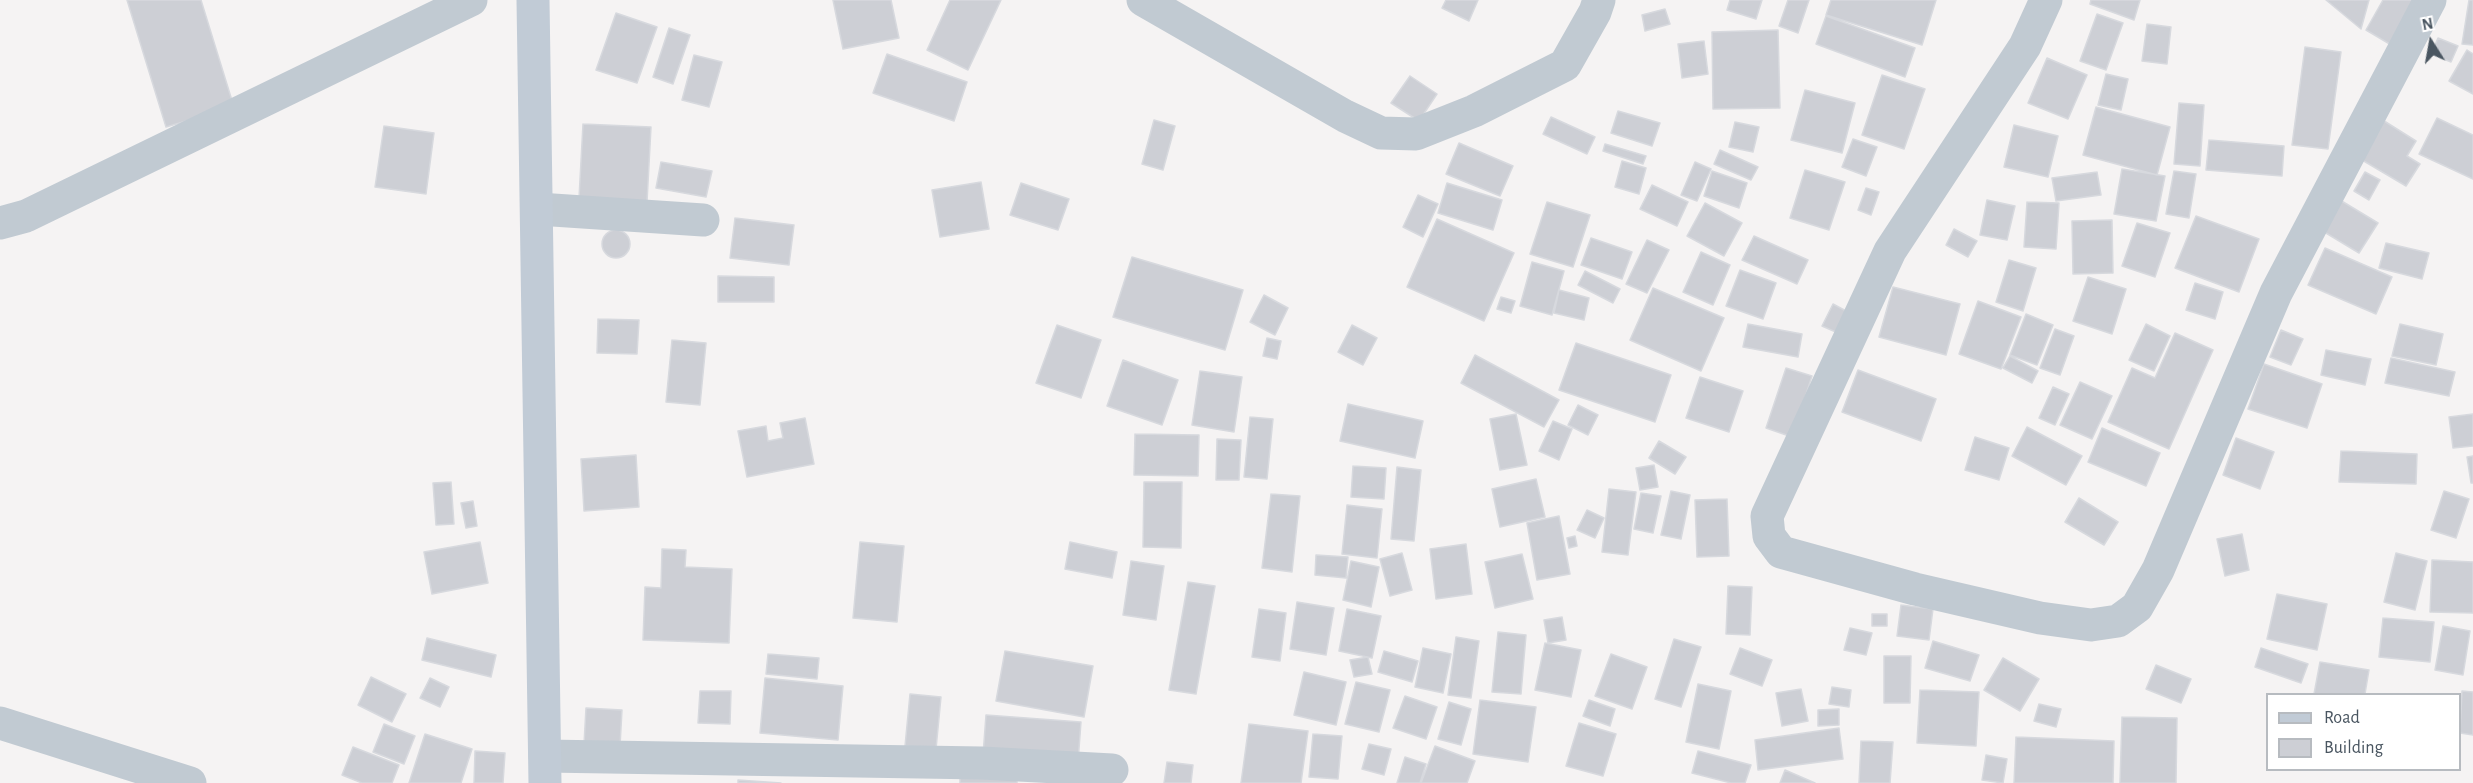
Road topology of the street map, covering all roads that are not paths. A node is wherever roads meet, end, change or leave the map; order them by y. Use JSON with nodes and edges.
{"nodes":[{"id":1,"x":471,"y":0,"type":"edge"},
{"id":2,"x":533,"y":0,"type":"edge"},
{"id":3,"x":1143,"y":0,"type":"edge"},
{"id":4,"x":1599,"y":0,"type":"edge"},
{"id":5,"x":2046,"y":0,"type":"edge"},
{"id":6,"x":2430,"y":0,"type":"edge"},
{"id":7,"x":538,"y":209,"type":"junction"},
{"id":8,"x":703,"y":220,"type":"dead end"},
{"id":9,"x":0,"y":223,"type":"edge"},
{"id":10,"x":0,"y":723,"type":"edge"},
{"id":11,"x":545,"y":769,"type":"edge"},
{"id":12,"x":1112,"y":770,"type":"dead end"},
{"id":13,"x":1056,"y":775,"type":"edge"},
{"id":14,"x":190,"y":783,"type":"edge"}],
"edges":[{"from":1,"to":9,"type":"street"},
{"from":2,"to":7,"type":"main road"},
{"from":3,"to":4,"type":"street"},
{"from":5,"to":6,"type":"street"},
{"from":7,"to":8,"type":"street"},
{"from":7,"to":11,"type":"main road"},
{"from":10,"to":14,"type":"street"},
{"from":11,"to":13,"type":"street"},
{"from":12,"to":13,"type":"street"}]}
